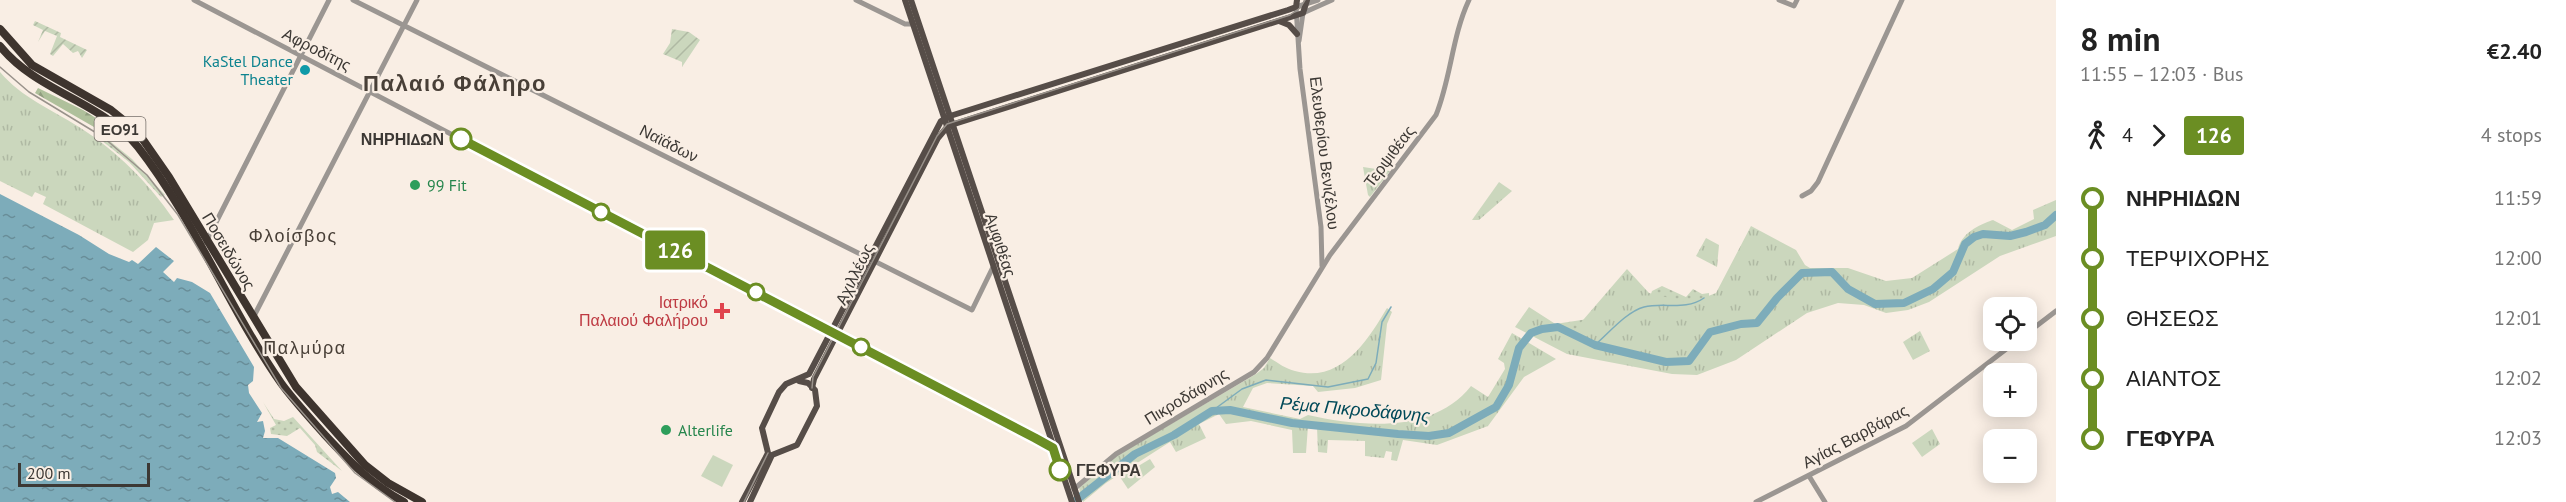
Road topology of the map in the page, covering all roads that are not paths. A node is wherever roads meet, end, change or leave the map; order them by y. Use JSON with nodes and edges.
{"nodes":[{"id":1,"x":194,"y":0,"type":"edge"},
{"id":2,"x":329,"y":0,"type":"edge"},
{"id":3,"x":353,"y":0,"type":"edge"},
{"id":4,"x":417,"y":0,"type":"edge"},
{"id":5,"x":856,"y":0,"type":"edge"},
{"id":6,"x":905,"y":0,"type":"edge"},
{"id":7,"x":911,"y":0,"type":"edge"},
{"id":8,"x":1318,"y":0,"type":"edge"},
{"id":9,"x":1332,"y":0,"type":"edge"},
{"id":10,"x":1469,"y":0,"type":"edge"},
{"id":11,"x":1779,"y":0,"type":"edge"},
{"id":12,"x":1902,"y":0,"type":"edge"},
{"id":13,"x":1306,"y":2,"type":"edge"},
{"id":14,"x":1297,"y":3,"type":"edge"},
{"id":15,"x":1796,"y":3,"type":"edge"},
{"id":16,"x":1300,"y":14,"type":"junction"},
{"id":17,"x":1279,"y":21,"type":"junction"},
{"id":18,"x":913,"y":24,"type":"junction"},
{"id":19,"x":403,"y":25,"type":"junction"},
{"id":20,"x":0,"y":29,"type":"edge"},
{"id":21,"x":1298,"y":38,"type":"junction"},
{"id":22,"x":0,"y":46,"type":"edge"},
{"id":23,"x":300,"y":55,"type":"junction"},
{"id":24,"x":369,"y":91,"type":"junction"},
{"id":25,"x":947,"y":117,"type":"junction"},
{"id":26,"x":950,"y":125,"type":"junction"},
{"id":27,"x":1802,"y":195,"type":"dead end"},
{"id":28,"x":214,"y":226,"type":"junction"},
{"id":29,"x":201,"y":229,"type":"junction"},
{"id":30,"x":207,"y":240,"type":"junction"},
{"id":31,"x":202,"y":249,"type":"junction"},
{"id":32,"x":867,"y":258,"type":"junction"},
{"id":33,"x":874,"y":262,"type":"junction"},
{"id":34,"x":996,"y":264,"type":"junction"},
{"id":35,"x":1322,"y":267,"type":"junction"},
{"id":36,"x":259,"y":302,"type":"junction"},
{"id":37,"x":233,"y":305,"type":"junction"},
{"id":38,"x":246,"y":305,"type":"junction"},
{"id":39,"x":1297,"y":312,"type":"joint"},
{"id":40,"x":2056,"y":312,"type":"edge"},
{"id":41,"x":253,"y":318,"type":"junction"},
{"id":42,"x":2037,"y":326,"type":"edge"},
{"id":43,"x":830,"y":331,"type":"junction"},
{"id":44,"x":838,"y":335,"type":"junction"},
{"id":45,"x":2004,"y":351,"type":"edge"},
{"id":46,"x":798,"y":381,"type":"junction"},
{"id":47,"x":812,"y":388,"type":"junction"},
{"id":48,"x":1035,"y":438,"type":"junction"},
{"id":49,"x":1053,"y":438,"type":"junction"},
{"id":50,"x":767,"y":444,"type":"junction"},
{"id":51,"x":1053,"y":448,"type":"junction"},
{"id":52,"x":781,"y":451,"type":"junction"},
{"id":53,"x":770,"y":454,"type":"junction"},
{"id":54,"x":1809,"y":476,"type":"junction"},
{"id":55,"x":1073,"y":496,"type":"edge"},
{"id":56,"x":404,"y":502,"type":"edge"},
{"id":57,"x":422,"y":502,"type":"edge"},
{"id":58,"x":742,"y":502,"type":"edge"},
{"id":59,"x":750,"y":502,"type":"edge"},
{"id":60,"x":1079,"y":502,"type":"edge"},
{"id":61,"x":1756,"y":502,"type":"edge"},
{"id":62,"x":1825,"y":502,"type":"edge"}],
"edges":[{"from":1,"to":23,"type":"street","name":"Αφροδίτης"},
{"from":2,"to":23,"type":"street"},
{"from":3,"to":19,"type":"street","name":"Ναϊάδων"},
{"from":4,"to":19,"type":"street"},
{"from":5,"to":18,"type":"street"},
{"from":6,"to":18,"type":"main road","name":"Αμφιθέας"},
{"from":7,"to":25,"type":"main road","name":"Αμφιθέας"},
{"from":8,"to":13,"type":"street"},
{"from":9,"to":16,"type":"street"},
{"from":10,"to":35,"type":"street","name":"Τερψιθέας"},
{"from":11,"to":15,"type":"street"},
{"from":12,"to":27,"type":"street"},
{"from":13,"to":14,"type":"street"},
{"from":13,"to":16,"type":"main road","name":"Ελευθερίου Βενιζέλου"},
{"from":14,"to":16,"type":"street","name":"Ελευθερίου Βενιζέλου"},
{"from":14,"to":25,"type":"main road"},
{"from":16,"to":17,"type":"main road"},
{"from":16,"to":21,"type":"street","name":"Ελευθερίου Βενιζέλου"},
{"from":17,"to":21,"type":"main road"},
{"from":17,"to":26,"type":"main road"},
{"from":18,"to":25,"type":"main road","name":"Αμφιθέας"},
{"from":19,"to":24,"type":"street"},
{"from":19,"to":32,"type":"street","name":"Ναϊάδων"},
{"from":20,"to":29,"type":"highway","name":"Ποσειδώνος","number":"ΕΟ91"},
{"from":21,"to":35,"type":"street","name":"Ελευθερίου Βενιζέλου"},
{"from":22,"to":31,"type":"highway","name":"Ποσειδώνος","number":"ΕΟ91"},
{"from":23,"to":24,"type":"street","name":"Αφροδίτης"},
{"from":23,"to":28,"type":"street"},
{"from":24,"to":36,"type":"street"},
{"from":24,"to":43,"type":"street","name":"Αφροδίτης"},
{"from":25,"to":26,"type":"main road","name":"Αμφιθέας"},
{"from":25,"to":32,"type":"main road","name":"Αχιλλέως"},
{"from":26,"to":33,"type":"main road","name":"Αχιλλέως"},
{"from":26,"to":34,"type":"main road","name":"Αμφιθέας"},
{"from":28,"to":29,"type":"street"},
{"from":28,"to":30,"type":"street"},
{"from":29,"to":30,"type":"highway","name":"Ποσειδώνος","number":"ΕΟ91"},
{"from":30,"to":31,"type":"street"},
{"from":30,"to":38,"type":"highway","name":"Ποσειδώνος","number":"ΕΟ91"},
{"from":31,"to":37,"type":"highway","name":"Ποσειδώνος","number":"ΕΟ91"},
{"from":32,"to":33,"type":"street","name":"Ναϊάδων"},
{"from":32,"to":43,"type":"main road","name":"Αχιλλέως"},
{"from":33,"to":34,"type":"street","name":"Ναϊάδων"},
{"from":33,"to":44,"type":"main road","name":"Αχιλλέως"},
{"from":34,"to":49,"type":"main road","name":"Αμφιθέας"},
{"from":35,"to":39,"type":"street","name":"Τερψιθέας"},
{"from":36,"to":38,"type":"street"},
{"from":36,"to":41,"type":"street"},
{"from":37,"to":38,"type":"street"},
{"from":37,"to":56,"type":"highway","name":"Ποσειδώνος","number":"ΕΟ91"},
{"from":38,"to":41,"type":"highway","name":"Ποσειδώνος","number":"ΕΟ91"},
{"from":39,"to":55,"type":"street","name":"Πικροδάφνης"},
{"from":40,"to":42,"type":"street"},
{"from":41,"to":57,"type":"highway","name":"Ποσειδώνος","number":"ΕΟ91"},
{"from":43,"to":44,"type":"street","name":"Αφροδίτης"},
{"from":43,"to":46,"type":"main road","name":"Αχιλλέως"},
{"from":44,"to":47,"type":"main road","name":"Αχιλλέως"},
{"from":44,"to":48,"type":"street","name":"Αφροδίτης"},
{"from":45,"to":54,"type":"street","name":"Αγίας Βαρβάρας"},
{"from":46,"to":47,"type":"main road"},
{"from":46,"to":50,"type":"main road"},
{"from":47,"to":52,"type":"main road"},
{"from":48,"to":49,"type":"street","name":"Αφροδίτης"},
{"from":48,"to":51,"type":"street","name":"Αφροδίτης"},
{"from":49,"to":51,"type":"main road","name":"Αμφιθέας"},
{"from":49,"to":55,"type":"main road","name":"Αμφιθέας"},
{"from":50,"to":52,"type":"main road"},
{"from":50,"to":53,"type":"main road"},
{"from":51,"to":55,"type":"main road","name":"Αμφιθέας"},
{"from":52,"to":53,"type":"main road"},
{"from":53,"to":58,"type":"main road"},
{"from":53,"to":59,"type":"main road"},
{"from":54,"to":61,"type":"street","name":"Αγίας Βαρβάρας"},
{"from":54,"to":62,"type":"street"},
{"from":55,"to":60,"type":"main road"}]}
